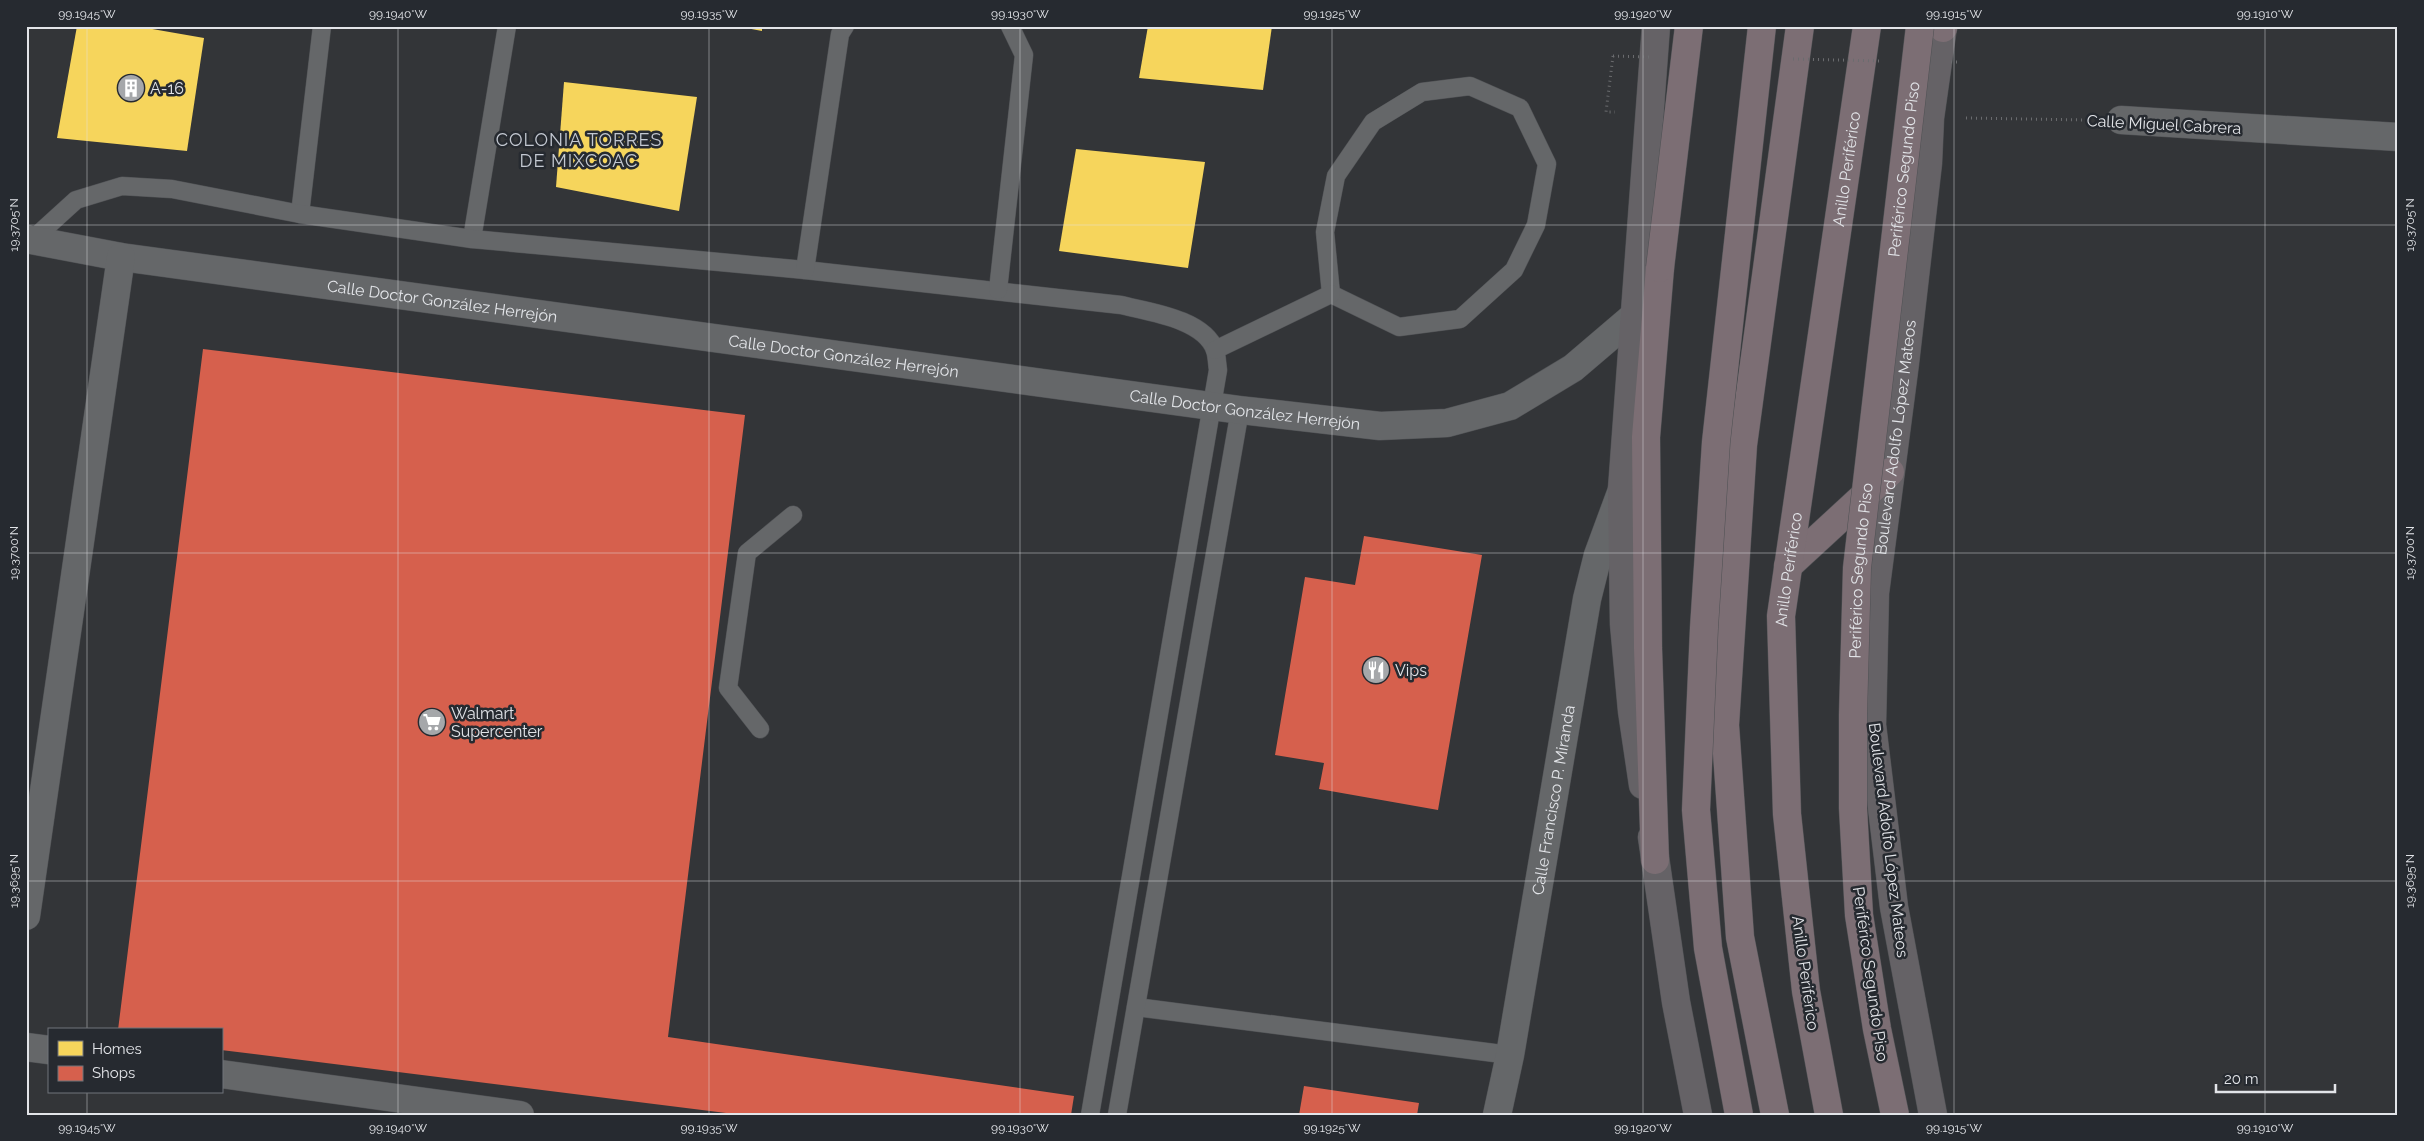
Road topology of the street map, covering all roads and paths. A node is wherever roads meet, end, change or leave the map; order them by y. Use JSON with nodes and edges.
{"nodes":[{"id":1,"x":322,"y":26,"type":"edge"},
{"id":2,"x":507,"y":26,"type":"edge"},
{"id":3,"x":845,"y":26,"type":"edge"},
{"id":4,"x":1010,"y":26,"type":"edge"},
{"id":5,"x":1656,"y":26,"type":"edge"},
{"id":6,"x":1688,"y":26,"type":"edge"},
{"id":7,"x":1762,"y":26,"type":"edge"},
{"id":8,"x":1800,"y":26,"type":"edge"},
{"id":9,"x":1867,"y":26,"type":"edge"},
{"id":10,"x":1937,"y":27,"type":"edge"},
{"id":11,"x":1613,"y":56,"type":"dead end"},
{"id":12,"x":1606,"y":112,"type":"dead end"},
{"id":13,"x":1930,"y":118,"type":"junction"},
{"id":14,"x":2121,"y":120,"type":"joint"},
{"id":15,"x":2398,"y":137,"type":"edge"},
{"id":16,"x":300,"y":214,"type":"junction"},
{"id":17,"x":29,"y":239,"type":"edge"},
{"id":18,"x":472,"y":239,"type":"junction"},
{"id":19,"x":121,"y":257,"type":"junction"},
{"id":20,"x":805,"y":270,"type":"junction"},
{"id":21,"x":998,"y":290,"type":"junction"},
{"id":22,"x":1331,"y":294,"type":"junction"},
{"id":23,"x":1634,"y":316,"type":"junction"},
{"id":24,"x":1215,"y":350,"type":"junction"},
{"id":25,"x":1212,"y":406,"type":"junction"},
{"id":26,"x":1240,"y":410,"type":"junction"},
{"id":27,"x":1890,"y":472,"type":"junction"},
{"id":28,"x":1622,"y":489,"type":"junction"},
{"id":29,"x":793,"y":515,"type":"dead end"},
{"id":30,"x":1788,"y":566,"type":"junction"},
{"id":31,"x":760,"y":729,"type":"dead end"},
{"id":32,"x":1655,"y":860,"type":"junction"},
{"id":33,"x":26,"y":916,"type":"edge"},
{"id":34,"x":1136,"y":1007,"type":"junction"},
{"id":35,"x":26,"y":1047,"type":"edge"},
{"id":36,"x":48,"y":1050,"type":"edge"},
{"id":37,"x":1510,"y":1056,"type":"junction"},
{"id":38,"x":222,"y":1074,"type":"edge"},
{"id":39,"x":520,"y":1115,"type":"edge"},
{"id":40,"x":1090,"y":1115,"type":"edge"},
{"id":41,"x":1117,"y":1115,"type":"edge"},
{"id":42,"x":1498,"y":1115,"type":"edge"},
{"id":43,"x":1698,"y":1115,"type":"edge"},
{"id":44,"x":1739,"y":1115,"type":"edge"},
{"id":45,"x":1774,"y":1115,"type":"edge"},
{"id":46,"x":1829,"y":1115,"type":"edge"},
{"id":47,"x":1895,"y":1115,"type":"edge"},
{"id":48,"x":1933,"y":1115,"type":"edge"}],
"edges":[{"from":1,"to":16,"type":"lane"},
{"from":2,"to":18,"type":"lane"},
{"from":3,"to":20,"type":"lane"},
{"from":4,"to":21,"type":"lane"},
{"from":5,"to":23,"type":"main road"},
{"from":6,"to":32,"type":"highway","bridge":true},
{"from":7,"to":44,"type":"highway","bridge":true},
{"from":8,"to":45,"type":"highway"},
{"from":9,"to":30,"type":"highway","name":"Anillo Periférico"},
{"from":10,"to":13,"type":"main road","name":"Boulevard Adolfo López Mateos"},
{"from":10,"to":47,"type":"highway","name":"Periférico Segundo Piso","bridge":true},
{"from":11,"to":12,"type":"path"},
{"from":13,"to":14,"type":"path","name":"Calle Miguel Cabrera"},
{"from":13,"to":27,"type":"main road","name":"Boulevard Adolfo López Mateos"},
{"from":14,"to":15,"type":"street","name":"Calle Miguel Cabrera"},
{"from":16,"to":17,"type":"lane"},
{"from":16,"to":18,"type":"lane"},
{"from":17,"to":19,"type":"street","name":"Calle Doctor González Herrejón"},
{"from":18,"to":20,"type":"lane"},
{"from":19,"to":25,"type":"street","name":"Calle Doctor González Herrejón"},
{"from":19,"to":33,"type":"street"},
{"from":20,"to":21,"type":"lane"},
{"from":21,"to":24,"type":"lane"},
{"from":22,"to":22,"type":"lane"},
{"from":22,"to":24,"type":"lane"},
{"from":23,"to":26,"type":"street","name":"Calle Doctor González Herrejón"},
{"from":23,"to":28,"type":"main road"},
{"from":24,"to":25,"type":"lane"},
{"from":25,"to":26,"type":"street","name":"Calle Doctor González Herrejón"},
{"from":25,"to":40,"type":"lane"},
{"from":26,"to":34,"type":"lane"},
{"from":27,"to":30,"type":"highway"},
{"from":27,"to":48,"type":"main road","name":"Boulevard Adolfo López Mateos"},
{"from":28,"to":32,"type":"main road"},
{"from":28,"to":37,"type":"street","name":"Calle Francisco P. Miranda"},
{"from":29,"to":31,"type":"lane"},
{"from":30,"to":46,"type":"highway","name":"Anillo Periférico"},
{"from":32,"to":43,"type":"main road"},
{"from":34,"to":37,"type":"lane"},
{"from":34,"to":41,"type":"lane"},
{"from":35,"to":36,"type":"street"},
{"from":37,"to":42,"type":"street","name":"Calle Francisco P. Miranda"},
{"from":38,"to":39,"type":"street"}]}
